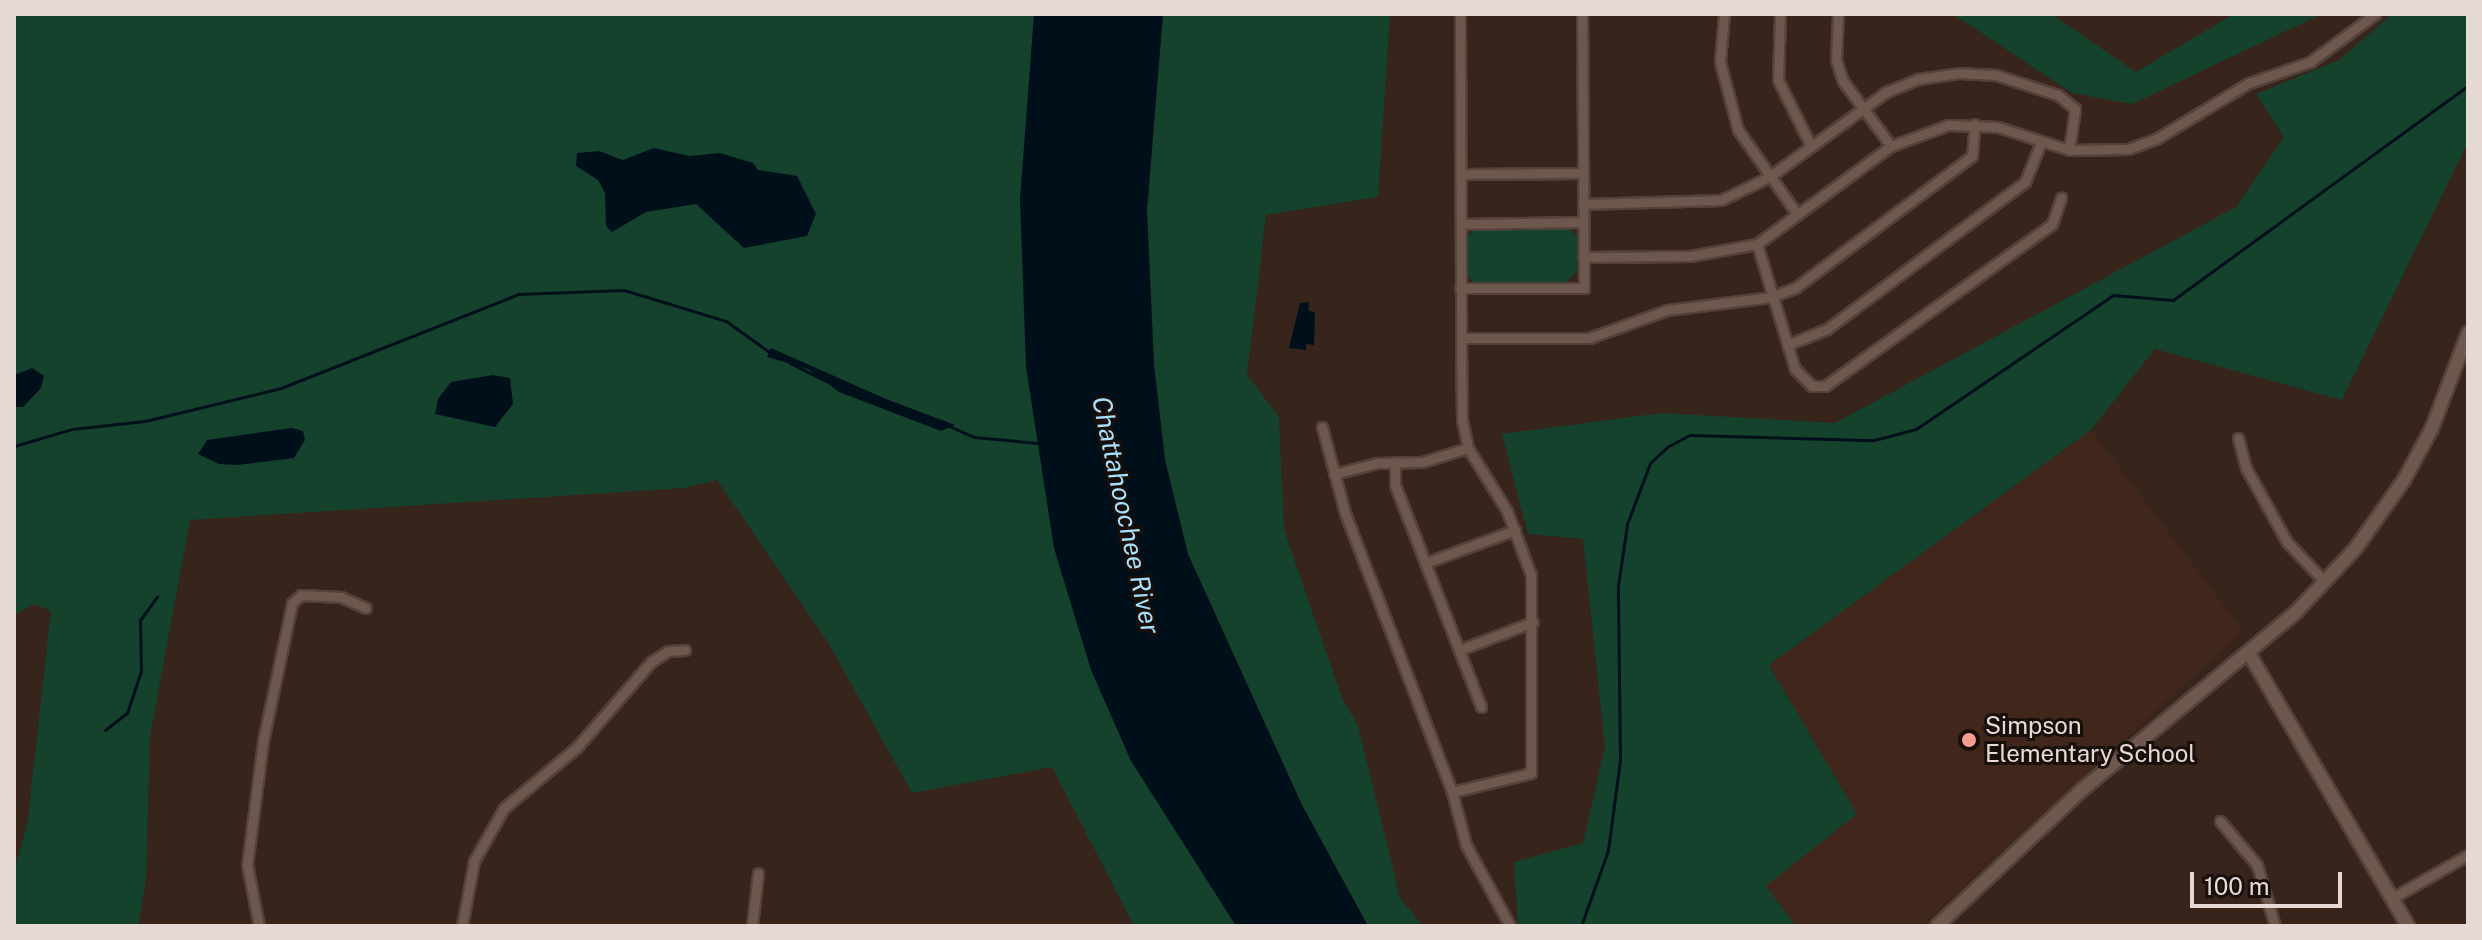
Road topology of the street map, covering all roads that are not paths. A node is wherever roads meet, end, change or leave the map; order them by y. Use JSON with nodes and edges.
{"nodes":[{"id":1,"x":1460,"y":14,"type":"edge"},
{"id":2,"x":1582,"y":14,"type":"edge"},
{"id":3,"x":1724,"y":14,"type":"edge"},
{"id":4,"x":1780,"y":14,"type":"edge"},
{"id":5,"x":1838,"y":14,"type":"edge"},
{"id":6,"x":2375,"y":14,"type":"edge"},
{"id":7,"x":1861,"y":108,"type":"junction"},
{"id":8,"x":1975,"y":124,"type":"junction"},
{"id":9,"x":2040,"y":145,"type":"junction"},
{"id":10,"x":1811,"y":146,"type":"junction"},
{"id":11,"x":1891,"y":146,"type":"junction"},
{"id":12,"x":2069,"y":150,"type":"junction"},
{"id":13,"x":1583,"y":173,"type":"junction"},
{"id":14,"x":1461,"y":174,"type":"junction"},
{"id":15,"x":1769,"y":177,"type":"junction"},
{"id":16,"x":2061,"y":198,"type":"dead end"},
{"id":17,"x":1583,"y":204,"type":"junction"},
{"id":18,"x":1797,"y":214,"type":"junction"},
{"id":19,"x":1583,"y":222,"type":"junction"},
{"id":20,"x":1461,"y":224,"type":"junction"},
{"id":21,"x":1757,"y":244,"type":"junction"},
{"id":22,"x":1583,"y":257,"type":"junction"},
{"id":23,"x":1460,"y":288,"type":"junction"},
{"id":24,"x":1771,"y":297,"type":"junction"},
{"id":25,"x":2468,"y":333,"type":"edge"},
{"id":26,"x":1461,"y":338,"type":"junction"},
{"id":27,"x":1787,"y":345,"type":"junction"},
{"id":28,"x":1322,"y":427,"type":"dead end"},
{"id":29,"x":2238,"y":438,"type":"dead end"},
{"id":30,"x":1468,"y":448,"type":"junction"},
{"id":31,"x":1395,"y":462,"type":"junction"},
{"id":32,"x":1334,"y":474,"type":"junction"},
{"id":33,"x":1515,"y":530,"type":"junction"},
{"id":34,"x":1425,"y":563,"type":"junction"},
{"id":35,"x":2325,"y":582,"type":"junction"},
{"id":36,"x":366,"y":608,"type":"dead end"},
{"id":37,"x":1533,"y":622,"type":"junction"},
{"id":38,"x":685,"y":650,"type":"dead end"},
{"id":39,"x":1459,"y":650,"type":"junction"},
{"id":40,"x":2248,"y":652,"type":"junction"},
{"id":41,"x":1481,"y":707,"type":"dead end"},
{"id":42,"x":1452,"y":792,"type":"junction"},
{"id":43,"x":2220,"y":821,"type":"dead end"},
{"id":44,"x":2468,"y":855,"type":"edge"},
{"id":45,"x":758,"y":873,"type":"dead end"},
{"id":46,"x":2392,"y":898,"type":"junction"},
{"id":47,"x":259,"y":926,"type":"edge"},
{"id":48,"x":462,"y":926,"type":"edge"},
{"id":49,"x":752,"y":926,"type":"edge"},
{"id":50,"x":1510,"y":926,"type":"edge"},
{"id":51,"x":1937,"y":926,"type":"edge"},
{"id":52,"x":2275,"y":926,"type":"edge"},
{"id":53,"x":2408,"y":926,"type":"edge"}],
"edges":[{"from":1,"to":14,"type":"street"},
{"from":2,"to":13,"type":"street"},
{"from":3,"to":15,"type":"street"},
{"from":4,"to":10,"type":"street"},
{"from":5,"to":7,"type":"street"},
{"from":6,"to":12,"type":"street"},
{"from":7,"to":10,"type":"street"},
{"from":7,"to":11,"type":"street"},
{"from":7,"to":12,"type":"street"},
{"from":8,"to":9,"type":"street"},
{"from":8,"to":11,"type":"street"},
{"from":8,"to":24,"type":"street"},
{"from":9,"to":12,"type":"street"},
{"from":9,"to":27,"type":"street"},
{"from":10,"to":15,"type":"street"},
{"from":11,"to":18,"type":"street"},
{"from":13,"to":14,"type":"street"},
{"from":13,"to":17,"type":"street"},
{"from":14,"to":20,"type":"street"},
{"from":15,"to":17,"type":"street"},
{"from":15,"to":18,"type":"street"},
{"from":16,"to":27,"type":"street"},
{"from":17,"to":19,"type":"street"},
{"from":18,"to":21,"type":"street"},
{"from":19,"to":20,"type":"street"},
{"from":19,"to":22,"type":"street"},
{"from":20,"to":23,"type":"street"},
{"from":21,"to":22,"type":"street"},
{"from":21,"to":24,"type":"street"},
{"from":22,"to":23,"type":"street"},
{"from":23,"to":26,"type":"street"},
{"from":24,"to":26,"type":"street"},
{"from":24,"to":27,"type":"street"},
{"from":25,"to":35,"type":"street"},
{"from":26,"to":30,"type":"street"},
{"from":28,"to":32,"type":"street"},
{"from":29,"to":35,"type":"street"},
{"from":30,"to":31,"type":"street"},
{"from":30,"to":33,"type":"street"},
{"from":31,"to":32,"type":"street"},
{"from":31,"to":34,"type":"street"},
{"from":32,"to":42,"type":"street"},
{"from":33,"to":34,"type":"street"},
{"from":33,"to":37,"type":"street"},
{"from":34,"to":39,"type":"street"},
{"from":35,"to":40,"type":"street"},
{"from":36,"to":47,"type":"street"},
{"from":37,"to":39,"type":"street"},
{"from":37,"to":42,"type":"street"},
{"from":38,"to":48,"type":"street"},
{"from":39,"to":41,"type":"street"},
{"from":40,"to":46,"type":"street"},
{"from":40,"to":51,"type":"street"},
{"from":42,"to":50,"type":"street"},
{"from":43,"to":52,"type":"street"},
{"from":44,"to":46,"type":"street"},
{"from":45,"to":49,"type":"street"},
{"from":46,"to":53,"type":"street"}]}
